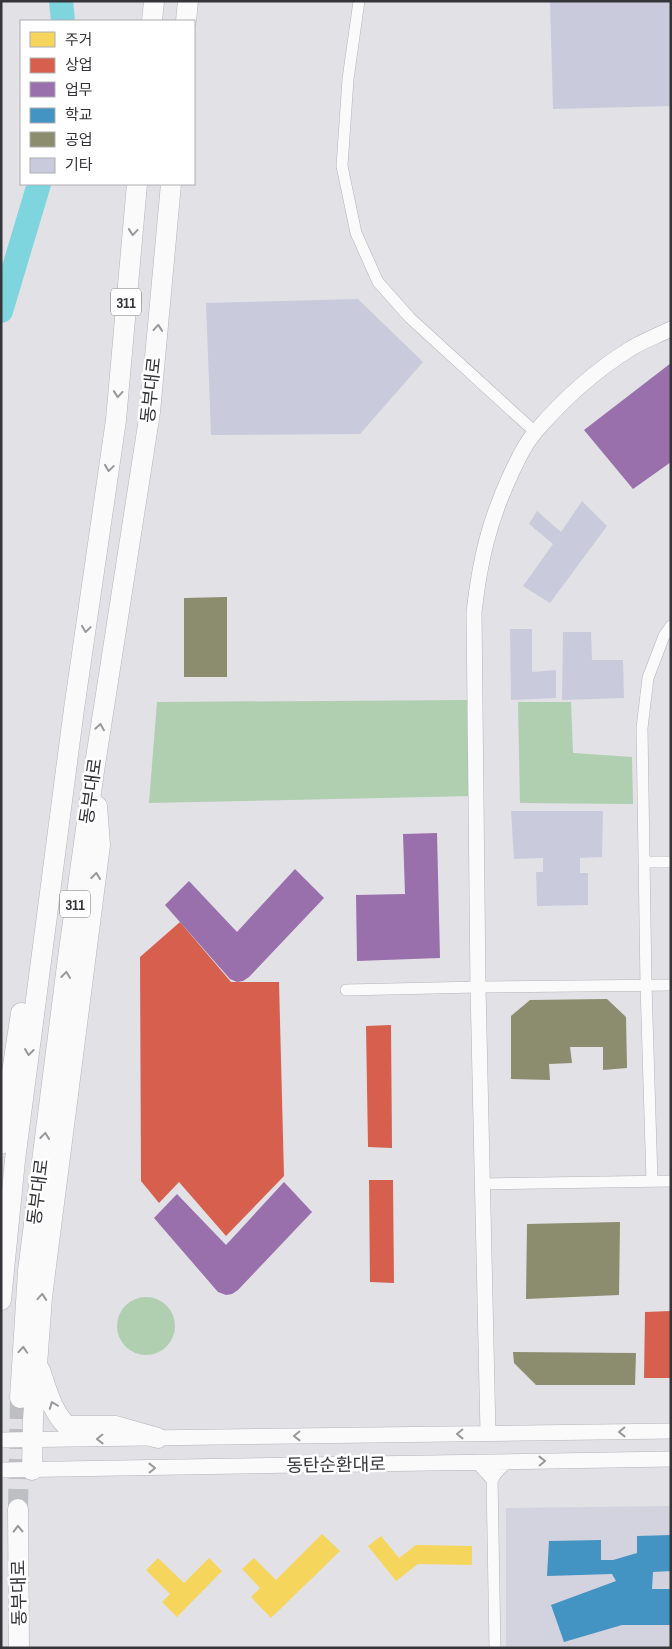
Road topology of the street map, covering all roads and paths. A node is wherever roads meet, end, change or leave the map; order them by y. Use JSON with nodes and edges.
{"nodes":[{"id":1,"x":154,"y":1,"type":"edge"},
{"id":2,"x":188,"y":1,"type":"edge"},
{"id":3,"x":359,"y":1,"type":"edge"},
{"id":4,"x":152,"y":20,"type":"edge"},
{"id":5,"x":186,"y":20,"type":"edge"},
{"id":6,"x":137,"y":185,"type":"edge"},
{"id":7,"x":171,"y":185,"type":"edge"},
{"id":8,"x":671,"y":329,"type":"edge"},
{"id":9,"x":535,"y":432,"type":"junction"},
{"id":10,"x":671,"y":626,"type":"edge"},
{"id":11,"x":74,"y":709,"type":"junction"},
{"id":12,"x":94,"y":771,"type":"junction"},
{"id":13,"x":644,"y":862,"type":"junction"},
{"id":14,"x":671,"y":862,"type":"edge"},
{"id":15,"x":646,"y":985,"type":"junction"},
{"id":16,"x":671,"y":985,"type":"edge"},
{"id":17,"x":478,"y":987,"type":"junction"},
{"id":18,"x":346,"y":990,"type":"dead end"},
{"id":19,"x":1,"y":1144,"type":"edge"},
{"id":20,"x":652,"y":1181,"type":"junction"},
{"id":21,"x":671,"y":1181,"type":"edge"},
{"id":22,"x":482,"y":1184,"type":"junction"},
{"id":23,"x":1,"y":1300,"type":"edge"},
{"id":24,"x":38,"y":1363,"type":"junction"},
{"id":25,"x":20,"y":1398,"type":"tunnel mouth"},
{"id":26,"x":671,"y":1432,"type":"edge"},
{"id":27,"x":488,"y":1434,"type":"junction"},
{"id":28,"x":158,"y":1438,"type":"junction"},
{"id":29,"x":1,"y":1440,"type":"edge"},
{"id":30,"x":32,"y":1440,"type":"junction"},
{"id":31,"x":671,"y":1459,"type":"edge"},
{"id":32,"x":478,"y":1462,"type":"junction"},
{"id":33,"x":506,"y":1462,"type":"junction"},
{"id":34,"x":1,"y":1470,"type":"edge"},
{"id":35,"x":32,"y":1470,"type":"junction"},
{"id":36,"x":492,"y":1477,"type":"junction"},
{"id":37,"x":18,"y":1508,"type":"tunnel mouth"},
{"id":38,"x":19,"y":1648,"type":"edge"},
{"id":39,"x":496,"y":1648,"type":"edge"}],
"edges":[{"from":1,"to":4,"type":"highway"},
{"from":2,"to":5,"type":"highway"},
{"from":3,"to":9,"type":"street"},
{"from":6,"to":11,"type":"highway","name":"동부대로","number":"311","one_way":true},
{"from":12,"to":7,"type":"highway","name":"동부대로","number":"311","one_way":true},
{"from":8,"to":9,"type":"street"},
{"from":9,"to":17,"type":"street"},
{"from":10,"to":13,"type":"street"},
{"from":11,"to":19,"type":"highway"},
{"from":11,"to":23,"type":"highway","name":"동부대로","number":"311","one_way":true},
{"from":24,"to":12,"type":"highway","one_way":true},
{"from":25,"to":12,"type":"highway","name":"동부대로","number":"311","one_way":true},
{"from":13,"to":14,"type":"street"},
{"from":13,"to":15,"type":"street"},
{"from":15,"to":16,"type":"street"},
{"from":15,"to":17,"type":"street"},
{"from":15,"to":20,"type":"street"},
{"from":17,"to":18,"type":"street"},
{"from":17,"to":22,"type":"street"},
{"from":20,"to":21,"type":"street"},
{"from":20,"to":22,"type":"street"},
{"from":22,"to":27,"type":"street"},
{"from":28,"to":24,"type":"highway","one_way":true},
{"from":24,"to":30,"type":"highway"},
{"from":26,"to":27,"type":"street","name":"동탄순환대로","one_way":true},
{"from":27,"to":28,"type":"street","name":"동탄순환대로","one_way":true},
{"from":28,"to":30,"type":"street","name":"동탄순환대로","one_way":true},
{"from":29,"to":30,"type":"street","name":"동탄순환대로"},
{"from":30,"to":35,"type":"highway"},
{"from":33,"to":31,"type":"street","name":"동탄순환대로","one_way":true},
{"from":32,"to":33,"type":"street","name":"동탄순환대로"},
{"from":35,"to":32,"type":"street","name":"동탄순환대로","one_way":true},
{"from":32,"to":36,"type":"street"},
{"from":33,"to":36,"type":"street"},
{"from":34,"to":35,"type":"street","name":"동탄순환대로"},
{"from":36,"to":39,"type":"street"},
{"from":38,"to":37,"type":"highway","name":"동부대로","one_way":true}]}
